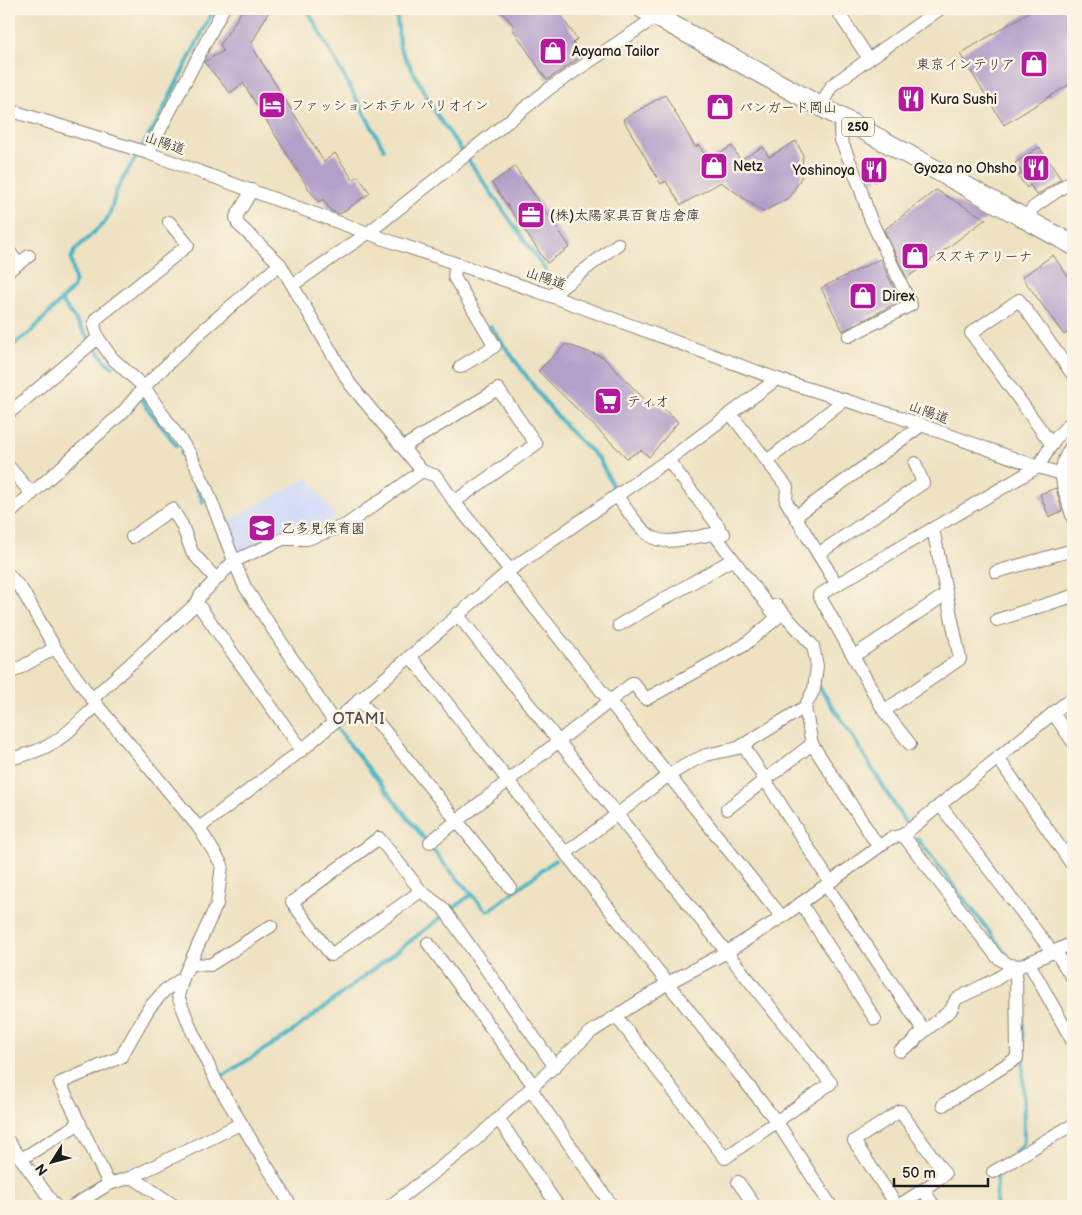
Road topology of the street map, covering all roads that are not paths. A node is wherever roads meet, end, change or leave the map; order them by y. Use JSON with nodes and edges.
{"nodes":[{"id":1,"x":222,"y":9,"type":"edge"},
{"id":2,"x":836,"y":9,"type":"edge"},
{"id":3,"x":940,"y":9,"type":"edge"},
{"id":4,"x":648,"y":12,"type":"edge"},
{"id":5,"x":869,"y":59,"type":"junction"},
{"id":6,"x":821,"y":106,"type":"junction"},
{"id":7,"x":9,"y":110,"type":"edge"},
{"id":8,"x":844,"y":119,"type":"junction"},
{"id":9,"x":143,"y":151,"type":"junction"},
{"id":10,"x":1073,"y":180,"type":"edge"},
{"id":11,"x":252,"y":190,"type":"junction"},
{"id":12,"x":1024,"y":220,"type":"junction"},
{"id":13,"x":169,"y":222,"type":"dead end"},
{"id":14,"x":368,"y":233,"type":"junction"},
{"id":15,"x":618,"y":244,"type":"dead end"},
{"id":16,"x":1073,"y":245,"type":"edge"},
{"id":17,"x":9,"y":251,"type":"edge"},
{"id":18,"x":29,"y":256,"type":"dead end"},
{"id":19,"x":280,"y":264,"type":"junction"},
{"id":20,"x":456,"y":264,"type":"junction"},
{"id":21,"x":13,"y":267,"type":"edge"},
{"id":22,"x":294,"y":284,"type":"junction"},
{"id":23,"x":551,"y":296,"type":"junction"},
{"id":24,"x":849,"y":336,"type":"dead end"},
{"id":25,"x":94,"y":342,"type":"junction"},
{"id":26,"x":460,"y":367,"type":"dead end"},
{"id":27,"x":1073,"y":375,"type":"edge"},
{"id":28,"x":777,"y":379,"type":"junction"},
{"id":29,"x":140,"y":392,"type":"junction"},
{"id":30,"x":844,"y":400,"type":"junction"},
{"id":31,"x":9,"y":413,"type":"edge"},
{"id":32,"x":730,"y":413,"type":"junction"},
{"id":33,"x":1073,"y":420,"type":"edge"},
{"id":34,"x":922,"y":425,"type":"junction"},
{"id":35,"x":1073,"y":444,"type":"edge"},
{"id":36,"x":1052,"y":445,"type":"junction"},
{"id":37,"x":403,"y":447,"type":"junction"},
{"id":38,"x":668,"y":460,"type":"junction"},
{"id":39,"x":767,"y":462,"type":"junction"},
{"id":40,"x":915,"y":463,"type":"dead end"},
{"id":41,"x":9,"y":467,"type":"edge"},
{"id":42,"x":1038,"y":468,"type":"junction"},
{"id":43,"x":422,"y":471,"type":"junction"},
{"id":44,"x":1060,"y":473,"type":"junction"},
{"id":45,"x":1073,"y":478,"type":"edge"},
{"id":46,"x":32,"y":494,"type":"junction"},
{"id":47,"x":617,"y":496,"type":"junction"},
{"id":48,"x":454,"y":502,"type":"junction"},
{"id":49,"x":9,"y":514,"type":"edge"},
{"id":50,"x":796,"y":516,"type":"junction"},
{"id":51,"x":1073,"y":518,"type":"edge"},
{"id":52,"x":933,"y":529,"type":"junction"},
{"id":53,"x":718,"y":533,"type":"junction"},
{"id":54,"x":132,"y":537,"type":"dead end"},
{"id":55,"x":1073,"y":550,"type":"edge"},
{"id":56,"x":818,"y":554,"type":"junction"},
{"id":57,"x":733,"y":559,"type":"junction"},
{"id":58,"x":234,"y":561,"type":"junction"},
{"id":59,"x":508,"y":571,"type":"junction"},
{"id":60,"x":996,"y":572,"type":"dead end"},
{"id":61,"x":9,"y":575,"type":"edge"},
{"id":62,"x":216,"y":579,"type":"junction"},
{"id":63,"x":837,"y":585,"type":"junction"},
{"id":64,"x":946,"y":594,"type":"junction"},
{"id":65,"x":1073,"y":596,"type":"edge"},
{"id":66,"x":197,"y":603,"type":"junction"},
{"id":67,"x":457,"y":614,"type":"junction"},
{"id":68,"x":997,"y":620,"type":"dead end"},
{"id":69,"x":619,"y":625,"type":"dead end"},
{"id":70,"x":55,"y":648,"type":"junction"},
{"id":71,"x":410,"y":656,"type":"junction"},
{"id":72,"x":854,"y":656,"type":"junction"},
{"id":73,"x":9,"y":674,"type":"edge"},
{"id":74,"x":1073,"y":697,"type":"edge"},
{"id":75,"x":359,"y":700,"type":"junction"},
{"id":76,"x":609,"y":701,"type":"junction"},
{"id":77,"x":95,"y":702,"type":"junction"},
{"id":78,"x":805,"y":707,"type":"junction"},
{"id":79,"x":884,"y":711,"type":"junction"},
{"id":80,"x":1053,"y":714,"type":"junction"},
{"id":81,"x":334,"y":722,"type":"junction"},
{"id":82,"x":558,"y":741,"type":"junction"},
{"id":83,"x":1073,"y":742,"type":"edge"},
{"id":84,"x":812,"y":744,"type":"junction"},
{"id":85,"x":910,"y":744,"type":"dead end"},
{"id":86,"x":743,"y":745,"type":"junction"},
{"id":87,"x":302,"y":750,"type":"junction"},
{"id":88,"x":998,"y":758,"type":"junction"},
{"id":89,"x":9,"y":759,"type":"edge"},
{"id":90,"x":669,"y":775,"type":"junction"},
{"id":91,"x":764,"y":780,"type":"junction"},
{"id":92,"x":509,"y":781,"type":"junction"},
{"id":93,"x":940,"y":805,"type":"junction"},
{"id":94,"x":727,"y":809,"type":"dead end"},
{"id":95,"x":618,"y":815,"type":"junction"},
{"id":96,"x":457,"y":821,"type":"junction"},
{"id":97,"x":199,"y":828,"type":"junction"},
{"id":98,"x":903,"y":835,"type":"junction"},
{"id":99,"x":430,"y":842,"type":"dead end"},
{"id":100,"x":878,"y":846,"type":"junction"},
{"id":101,"x":566,"y":852,"type":"junction"},
{"id":102,"x":1073,"y":866,"type":"edge"},
{"id":103,"x":828,"y":883,"type":"junction"},
{"id":104,"x":510,"y":887,"type":"dead end"},
{"id":105,"x":421,"y":891,"type":"junction"},
{"id":106,"x":801,"y":903,"type":"junction"},
{"id":107,"x":782,"y":917,"type":"junction"},
{"id":108,"x":270,"y":926,"type":"dead end"},
{"id":109,"x":428,"y":942,"type":"dead end"},
{"id":110,"x":1073,"y":943,"type":"edge"},
{"id":111,"x":727,"y":952,"type":"junction"},
{"id":112,"x":1054,"y":952,"type":"junction"},
{"id":113,"x":191,"y":964,"type":"junction"},
{"id":114,"x":1022,"y":964,"type":"junction"},
{"id":115,"x":183,"y":978,"type":"junction"},
{"id":116,"x":1073,"y":980,"type":"edge"},
{"id":117,"x":668,"y":983,"type":"junction"},
{"id":118,"x":616,"y":1016,"type":"junction"},
{"id":119,"x":875,"y":1019,"type":"dead end"},
{"id":120,"x":924,"y":1031,"type":"junction"},
{"id":121,"x":1073,"y":1042,"type":"edge"},
{"id":122,"x":900,"y":1051,"type":"dead end"},
{"id":123,"x":555,"y":1067,"type":"junction"},
{"id":124,"x":533,"y":1088,"type":"junction"},
{"id":125,"x":943,"y":1105,"type":"dead end"},
{"id":126,"x":499,"y":1120,"type":"junction"},
{"id":127,"x":777,"y":1122,"type":"junction"},
{"id":128,"x":80,"y":1124,"type":"junction"},
{"id":129,"x":237,"y":1125,"type":"junction"},
{"id":130,"x":1073,"y":1125,"type":"edge"},
{"id":131,"x":9,"y":1142,"type":"edge"},
{"id":132,"x":21,"y":1159,"type":"junction"},
{"id":133,"x":995,"y":1170,"type":"dead end"},
{"id":134,"x":132,"y":1177,"type":"junction"},
{"id":135,"x":738,"y":1182,"type":"dead end"},
{"id":136,"x":109,"y":1184,"type":"junction"},
{"id":137,"x":923,"y":1190,"type":"junction"},
{"id":138,"x":399,"y":1204,"type":"edge"},
{"id":139,"x":55,"y":1206,"type":"edge"},
{"id":140,"x":73,"y":1206,"type":"edge"},
{"id":141,"x":176,"y":1206,"type":"edge"},
{"id":142,"x":291,"y":1206,"type":"edge"},
{"id":143,"x":558,"y":1206,"type":"edge"},
{"id":144,"x":612,"y":1206,"type":"edge"},
{"id":145,"x":755,"y":1206,"type":"edge"},
{"id":146,"x":831,"y":1206,"type":"edge"},
{"id":147,"x":898,"y":1206,"type":"edge"},
{"id":148,"x":934,"y":1206,"type":"edge"}],
"edges":[{"from":1,"to":9,"type":"street"},
{"from":2,"to":5,"type":"street"},
{"from":3,"to":5,"type":"street"},
{"from":4,"to":6,"type":"highway","number":"250"},
{"from":4,"to":14,"type":"street"},
{"from":5,"to":6,"type":"street"},
{"from":6,"to":8,"type":"highway","number":"250"},
{"from":7,"to":9,"type":"street","name":"山陽道"},
{"from":8,"to":12,"type":"highway","number":"250"},
{"from":8,"to":24,"type":"street"},
{"from":9,"to":11,"type":"street","name":"山陽道"},
{"from":10,"to":12,"type":"street"},
{"from":11,"to":14,"type":"street","name":"山陽道"},
{"from":11,"to":19,"type":"street"},
{"from":12,"to":16,"type":"highway","number":"250"},
{"from":13,"to":25,"type":"street"},
{"from":14,"to":20,"type":"street","name":"山陽道"},
{"from":14,"to":22,"type":"street"},
{"from":15,"to":23,"type":"street"},
{"from":17,"to":21,"type":"street"},
{"from":18,"to":21,"type":"street"},
{"from":19,"to":22,"type":"street"},
{"from":19,"to":29,"type":"street"},
{"from":20,"to":23,"type":"street","name":"山陽道"},
{"from":20,"to":26,"type":"street"},
{"from":22,"to":37,"type":"street"},
{"from":23,"to":28,"type":"street","name":"山陽道"},
{"from":25,"to":29,"type":"street"},
{"from":25,"to":31,"type":"street"},
{"from":27,"to":36,"type":"street"},
{"from":28,"to":30,"type":"street","name":"山陽道"},
{"from":28,"to":32,"type":"street"},
{"from":29,"to":46,"type":"street"},
{"from":29,"to":58,"type":"street"},
{"from":30,"to":34,"type":"street","name":"山陽道"},
{"from":30,"to":39,"type":"street"},
{"from":32,"to":38,"type":"street"},
{"from":32,"to":39,"type":"street"},
{"from":33,"to":36,"type":"street"},
{"from":34,"to":42,"type":"street","name":"山陽道"},
{"from":34,"to":50,"type":"street"},
{"from":35,"to":44,"type":"street"},
{"from":36,"to":42,"type":"street"},
{"from":37,"to":43,"type":"street"},
{"from":37,"to":48,"type":"street"},
{"from":38,"to":47,"type":"street"},
{"from":38,"to":53,"type":"street"},
{"from":39,"to":50,"type":"street"},
{"from":40,"to":56,"type":"street"},
{"from":41,"to":46,"type":"street"},
{"from":42,"to":44,"type":"street","name":"山陽道"},
{"from":42,"to":52,"type":"street"},
{"from":43,"to":48,"type":"street"},
{"from":43,"to":58,"type":"street"},
{"from":44,"to":45,"type":"street","name":"山陽道"},
{"from":44,"to":51,"type":"street"},
{"from":46,"to":49,"type":"street"},
{"from":47,"to":53,"type":"street"},
{"from":47,"to":59,"type":"street"},
{"from":48,"to":59,"type":"street"},
{"from":50,"to":56,"type":"street"},
{"from":52,"to":63,"type":"street"},
{"from":52,"to":64,"type":"street"},
{"from":53,"to":57,"type":"street"},
{"from":53,"to":78,"type":"street"},
{"from":54,"to":62,"type":"street"},
{"from":55,"to":60,"type":"street"},
{"from":56,"to":63,"type":"street"},
{"from":57,"to":69,"type":"street"},
{"from":57,"to":76,"type":"street"},
{"from":58,"to":62,"type":"street"},
{"from":58,"to":81,"type":"street"},
{"from":59,"to":67,"type":"street"},
{"from":59,"to":76,"type":"street"},
{"from":61,"to":70,"type":"street"},
{"from":62,"to":66,"type":"street"},
{"from":63,"to":72,"type":"street"},
{"from":64,"to":72,"type":"street"},
{"from":64,"to":79,"type":"street"},
{"from":65,"to":68,"type":"street"},
{"from":66,"to":77,"type":"street"},
{"from":66,"to":87,"type":"street"},
{"from":67,"to":71,"type":"street"},
{"from":67,"to":82,"type":"street"},
{"from":70,"to":73,"type":"street"},
{"from":70,"to":77,"type":"street"},
{"from":71,"to":75,"type":"street"},
{"from":71,"to":92,"type":"street"},
{"from":72,"to":79,"type":"street"},
{"from":74,"to":80,"type":"street"},
{"from":75,"to":81,"type":"street"},
{"from":75,"to":96,"type":"street"},
{"from":76,"to":82,"type":"street"},
{"from":76,"to":90,"type":"street"},
{"from":77,"to":89,"type":"street"},
{"from":77,"to":97,"type":"street"},
{"from":78,"to":84,"type":"street"},
{"from":78,"to":86,"type":"street"},
{"from":79,"to":85,"type":"street"},
{"from":80,"to":83,"type":"street"},
{"from":80,"to":88,"type":"street"},
{"from":81,"to":87,"type":"street"},
{"from":82,"to":92,"type":"street"},
{"from":82,"to":95,"type":"street"},
{"from":84,"to":91,"type":"street"},
{"from":84,"to":100,"type":"street"},
{"from":86,"to":90,"type":"street"},
{"from":86,"to":91,"type":"street"},
{"from":87,"to":97,"type":"street"},
{"from":88,"to":93,"type":"street"},
{"from":88,"to":102,"type":"street"},
{"from":90,"to":95,"type":"street"},
{"from":90,"to":107,"type":"street"},
{"from":91,"to":94,"type":"street"},
{"from":91,"to":103,"type":"street"},
{"from":92,"to":96,"type":"street"},
{"from":92,"to":101,"type":"street"},
{"from":93,"to":98,"type":"street"},
{"from":93,"to":112,"type":"street"},
{"from":95,"to":101,"type":"street"},
{"from":95,"to":111,"type":"street"},
{"from":96,"to":99,"type":"street"},
{"from":96,"to":104,"type":"street"},
{"from":97,"to":113,"type":"street"},
{"from":98,"to":100,"type":"street"},
{"from":98,"to":114,"type":"street"},
{"from":100,"to":103,"type":"street"},
{"from":101,"to":117,"type":"street"},
{"from":103,"to":106,"type":"street"},
{"from":103,"to":120,"type":"street"},
{"from":105,"to":105,"type":"street"},
{"from":105,"to":123,"type":"street"},
{"from":106,"to":107,"type":"street"},
{"from":106,"to":119,"type":"street"},
{"from":107,"to":111,"type":"street"},
{"from":108,"to":113,"type":"street"},
{"from":109,"to":124,"type":"street"},
{"from":110,"to":112,"type":"street"},
{"from":111,"to":117,"type":"street"},
{"from":111,"to":127,"type":"street"},
{"from":112,"to":114,"type":"street"},
{"from":112,"to":116,"type":"street"},
{"from":113,"to":115,"type":"street"},
{"from":114,"to":120,"type":"street"},
{"from":114,"to":121,"type":"street"},
{"from":114,"to":125,"type":"street"},
{"from":115,"to":128,"type":"street"},
{"from":115,"to":129,"type":"street"},
{"from":117,"to":118,"type":"street"},
{"from":117,"to":127,"type":"street"},
{"from":118,"to":123,"type":"street"},
{"from":118,"to":127,"type":"street"},
{"from":120,"to":122,"type":"street"},
{"from":123,"to":124,"type":"street"},
{"from":124,"to":126,"type":"street"},
{"from":124,"to":144,"type":"street"},
{"from":126,"to":138,"type":"street"},
{"from":126,"to":143,"type":"street"},
{"from":127,"to":146,"type":"street"},
{"from":128,"to":132,"type":"street"},
{"from":128,"to":136,"type":"street"},
{"from":129,"to":134,"type":"street"},
{"from":129,"to":142,"type":"street"},
{"from":130,"to":133,"type":"street"},
{"from":131,"to":132,"type":"street"},
{"from":132,"to":139,"type":"street"},
{"from":134,"to":136,"type":"street"},
{"from":134,"to":141,"type":"street"},
{"from":135,"to":145,"type":"street"},
{"from":136,"to":140,"type":"street"},
{"from":137,"to":147,"type":"street"},
{"from":137,"to":147,"type":"street"},
{"from":137,"to":148,"type":"street"}]}
